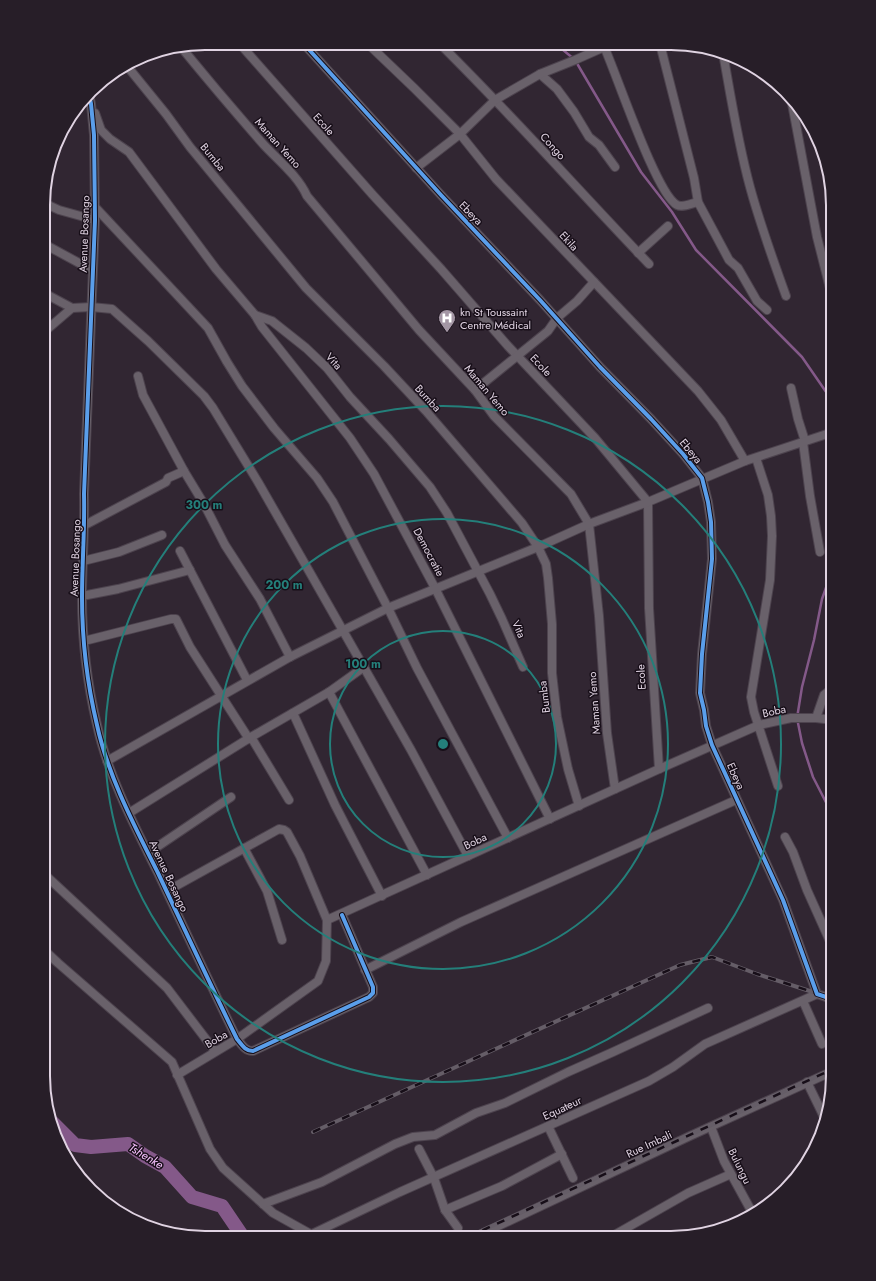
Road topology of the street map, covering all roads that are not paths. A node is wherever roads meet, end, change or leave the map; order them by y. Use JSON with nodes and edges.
{"nodes":[{"id":1,"x":245,"y":50,"type":"edge"},
{"id":2,"x":309,"y":50,"type":"edge"},
{"id":3,"x":374,"y":50,"type":"edge"},
{"id":4,"x":446,"y":50,"type":"edge"},
{"id":5,"x":596,"y":50,"type":"edge"},
{"id":6,"x":608,"y":50,"type":"edge"},
{"id":7,"x":662,"y":50,"type":"edge"},
{"id":8,"x":184,"y":51,"type":"edge"},
{"id":9,"x":724,"y":59,"type":"edge"},
{"id":10,"x":130,"y":70,"type":"edge"},
{"id":11,"x":540,"y":74,"type":"junction"},
{"id":12,"x":496,"y":100,"type":"junction"},
{"id":13,"x":91,"y":104,"type":"joint"},
{"id":14,"x":793,"y":110,"type":"edge"},
{"id":15,"x":460,"y":134,"type":"junction"},
{"id":16,"x":615,"y":167,"type":"dead end"},
{"id":17,"x":416,"y":168,"type":"junction"},
{"id":18,"x":698,"y":202,"type":"junction"},
{"id":19,"x":50,"y":206,"type":"edge"},
{"id":20,"x":94,"y":207,"type":"junction"},
{"id":21,"x":95,"y":220,"type":"junction"},
{"id":22,"x":668,"y":226,"type":"dead end"},
{"id":23,"x":50,"y":247,"type":"edge"},
{"id":24,"x":638,"y":253,"type":"junction"},
{"id":25,"x":648,"y":264,"type":"dead end"},
{"id":26,"x":92,"y":270,"type":"junction"},
{"id":27,"x":826,"y":272,"type":"edge"},
{"id":28,"x":594,"y":282,"type":"junction"},
{"id":29,"x":50,"y":296,"type":"edge"},
{"id":30,"x":786,"y":296,"type":"dead end"},
{"id":31,"x":91,"y":307,"type":"junction"},
{"id":32,"x":72,"y":308,"type":"junction"},
{"id":33,"x":767,"y":310,"type":"dead end"},
{"id":34,"x":255,"y":315,"type":"junction"},
{"id":35,"x":557,"y":318,"type":"junction"},
{"id":36,"x":50,"y":327,"type":"edge"},
{"id":37,"x":517,"y":356,"type":"junction"},
{"id":38,"x":138,"y":376,"type":"dead end"},
{"id":39,"x":791,"y":388,"type":"dead end"},
{"id":40,"x":475,"y":390,"type":"junction"},
{"id":41,"x":826,"y":434,"type":"edge"},
{"id":42,"x":804,"y":441,"type":"junction"},
{"id":43,"x":756,"y":458,"type":"junction"},
{"id":44,"x":745,"y":461,"type":"junction"},
{"id":45,"x":184,"y":472,"type":"junction"},
{"id":46,"x":702,"y":478,"type":"junction"},
{"id":47,"x":648,"y":502,"type":"junction"},
{"id":48,"x":85,"y":524,"type":"junction"},
{"id":49,"x":590,"y":524,"type":"junction"},
{"id":50,"x":162,"y":535,"type":"dead end"},
{"id":51,"x":538,"y":547,"type":"junction"},
{"id":52,"x":180,"y":551,"type":"dead end"},
{"id":53,"x":820,"y":552,"type":"dead end"},
{"id":54,"x":83,"y":562,"type":"junction"},
{"id":55,"x":190,"y":570,"type":"junction"},
{"id":56,"x":478,"y":572,"type":"junction"},
{"id":57,"x":435,"y":588,"type":"junction"},
{"id":58,"x":82,"y":596,"type":"junction"},
{"id":59,"x":388,"y":608,"type":"junction"},
{"id":60,"x":343,"y":630,"type":"junction"},
{"id":61,"x":84,"y":641,"type":"junction"},
{"id":62,"x":290,"y":657,"type":"junction"},
{"id":63,"x":364,"y":667,"type":"junction"},
{"id":64,"x":523,"y":667,"type":"dead end"},
{"id":65,"x":247,"y":680,"type":"junction"},
{"id":66,"x":329,"y":692,"type":"junction"},
{"id":67,"x":826,"y":693,"type":"edge"},
{"id":68,"x":221,"y":695,"type":"junction"},
{"id":69,"x":293,"y":713,"type":"junction"},
{"id":70,"x":816,"y":718,"type":"junction"},
{"id":71,"x":826,"y":719,"type":"edge"},
{"id":72,"x":759,"y":725,"type":"junction"},
{"id":73,"x":250,"y":738,"type":"junction"},
{"id":74,"x":712,"y":745,"type":"junction"},
{"id":75,"x":107,"y":761,"type":"junction"},
{"id":76,"x":659,"y":769,"type":"junction"},
{"id":77,"x":778,"y":786,"type":"dead end"},
{"id":78,"x":615,"y":789,"type":"junction"},
{"id":79,"x":231,"y":797,"type":"dead end"},
{"id":80,"x":289,"y":800,"type":"dead end"},
{"id":81,"x":736,"y":800,"type":"junction"},
{"id":82,"x":579,"y":806,"type":"junction"},
{"id":83,"x":129,"y":814,"type":"junction"},
{"id":84,"x":550,"y":819,"type":"junction"},
{"id":85,"x":785,"y":837,"type":"dead end"},
{"id":86,"x":508,"y":838,"type":"junction"},
{"id":87,"x":244,"y":848,"type":"junction"},
{"id":88,"x":148,"y":853,"type":"junction"},
{"id":89,"x":468,"y":856,"type":"junction"},
{"id":90,"x":427,"y":875,"type":"junction"},
{"id":91,"x":50,"y":879,"type":"edge"},
{"id":92,"x":166,"y":891,"type":"junction"},
{"id":93,"x":382,"y":896,"type":"junction"},
{"id":94,"x":342,"y":914,"type":"junction"},
{"id":95,"x":327,"y":920,"type":"junction"},
{"id":96,"x":826,"y":932,"type":"edge"},
{"id":97,"x":282,"y":940,"type":"dead end"},
{"id":98,"x":50,"y":956,"type":"edge"},
{"id":99,"x":365,"y":970,"type":"junction"},
{"id":100,"x":817,"y":994,"type":"junction"},
{"id":101,"x":826,"y":997,"type":"edge"},
{"id":102,"x":803,"y":1001,"type":"junction"},
{"id":103,"x":708,"y":1008,"type":"dead end"},
{"id":104,"x":237,"y":1039,"type":"junction"},
{"id":105,"x":822,"y":1044,"type":"dead end"},
{"id":106,"x":215,"y":1052,"type":"junction"},
{"id":107,"x":826,"y":1074,"type":"edge"},
{"id":108,"x":176,"y":1075,"type":"junction"},
{"id":109,"x":807,"y":1082,"type":"junction"},
{"id":110,"x":822,"y":1112,"type":"edge"},
{"id":111,"x":548,"y":1126,"type":"junction"},
{"id":112,"x":711,"y":1126,"type":"junction"},
{"id":113,"x":419,"y":1149,"type":"dead end"},
{"id":114,"x":562,"y":1154,"type":"junction"},
{"id":115,"x":731,"y":1174,"type":"junction"},
{"id":116,"x":434,"y":1178,"type":"junction"},
{"id":117,"x":574,"y":1178,"type":"dead end"},
{"id":118,"x":263,"y":1204,"type":"junction"},
{"id":119,"x":750,"y":1209,"type":"edge"},
{"id":120,"x":445,"y":1210,"type":"junction"},
{"id":121,"x":458,"y":1228,"type":"dead end"},
{"id":122,"x":307,"y":1231,"type":"edge"},
{"id":123,"x":322,"y":1231,"type":"edge"},
{"id":124,"x":488,"y":1231,"type":"edge"},
{"id":125,"x":622,"y":1231,"type":"edge"}],
"edges":[{"from":1,"to":37,"type":"street","name":"Ecole"},
{"from":2,"to":17,"type":"street","name":"Ebeya"},
{"from":3,"to":15,"type":"street","name":"Ekila"},
{"from":4,"to":12,"type":"street","name":"Congo"},
{"from":5,"to":11,"type":"street"},
{"from":6,"to":18,"type":"street"},
{"from":7,"to":18,"type":"street"},
{"from":8,"to":40,"type":"street","name":"Maman Yemo"},
{"from":9,"to":30,"type":"street"},
{"from":10,"to":51,"type":"street","name":"Bumba"},
{"from":11,"to":12,"type":"street"},
{"from":11,"to":16,"type":"street"},
{"from":12,"to":15,"type":"street"},
{"from":12,"to":24,"type":"street","name":"Congo"},
{"from":13,"to":20,"type":"street","name":"Avenue Bosango"},
{"from":13,"to":34,"type":"street","name":"Vita"},
{"from":14,"to":27,"type":"street"},
{"from":15,"to":17,"type":"street"},
{"from":15,"to":28,"type":"street","name":"Ekila"},
{"from":17,"to":35,"type":"street","name":"Ebeya"},
{"from":18,"to":33,"type":"street"},
{"from":19,"to":21,"type":"street"},
{"from":20,"to":21,"type":"street","name":"Avenue Bosango"},
{"from":20,"to":59,"type":"street"},
{"from":21,"to":26,"type":"street","name":"Avenue Bosango"},
{"from":22,"to":24,"type":"street"},
{"from":23,"to":26,"type":"street"},
{"from":24,"to":25,"type":"street","name":"Congo"},
{"from":26,"to":31,"type":"street","name":"Avenue Bosango"},
{"from":28,"to":35,"type":"street"},
{"from":28,"to":44,"type":"street","name":"Ekila"},
{"from":29,"to":32,"type":"street"},
{"from":31,"to":32,"type":"street"},
{"from":31,"to":48,"type":"street","name":"Avenue Bosango"},
{"from":31,"to":60,"type":"street"},
{"from":32,"to":36,"type":"street"},
{"from":34,"to":56,"type":"street","name":"Vita"},
{"from":34,"to":57,"type":"street","name":"Democratie"},
{"from":35,"to":37,"type":"street"},
{"from":35,"to":46,"type":"street","name":"Ebeya"},
{"from":37,"to":40,"type":"street"},
{"from":37,"to":47,"type":"street","name":"Ecole"},
{"from":38,"to":45,"type":"street"},
{"from":39,"to":42,"type":"street"},
{"from":40,"to":49,"type":"street","name":"Maman Yemo"},
{"from":41,"to":42,"type":"street"},
{"from":42,"to":43,"type":"street"},
{"from":42,"to":53,"type":"street"},
{"from":43,"to":44,"type":"street"},
{"from":43,"to":72,"type":"street"},
{"from":44,"to":46,"type":"street"},
{"from":45,"to":48,"type":"street"},
{"from":45,"to":62,"type":"street"},
{"from":46,"to":47,"type":"street"},
{"from":46,"to":74,"type":"street","name":"Ebeya"},
{"from":47,"to":49,"type":"street"},
{"from":47,"to":76,"type":"street","name":"Ecole"},
{"from":48,"to":54,"type":"street","name":"Avenue Bosango"},
{"from":49,"to":51,"type":"street"},
{"from":49,"to":78,"type":"street","name":"Maman Yemo"},
{"from":50,"to":54,"type":"street"},
{"from":51,"to":56,"type":"street"},
{"from":51,"to":82,"type":"street","name":"Bumba"},
{"from":52,"to":55,"type":"street"},
{"from":54,"to":58,"type":"street","name":"Avenue Bosango"},
{"from":55,"to":58,"type":"street"},
{"from":55,"to":65,"type":"street"},
{"from":56,"to":57,"type":"street"},
{"from":56,"to":64,"type":"street","name":"Vita"},
{"from":57,"to":59,"type":"street"},
{"from":57,"to":84,"type":"street","name":"Democratie"},
{"from":58,"to":61,"type":"street","name":"Avenue Bosango"},
{"from":59,"to":60,"type":"street"},
{"from":59,"to":86,"type":"street"},
{"from":60,"to":62,"type":"street"},
{"from":60,"to":63,"type":"street"},
{"from":61,"to":68,"type":"street"},
{"from":61,"to":75,"type":"street","name":"Avenue Bosango"},
{"from":62,"to":65,"type":"street"},
{"from":63,"to":66,"type":"street"},
{"from":63,"to":89,"type":"street"},
{"from":65,"to":68,"type":"street"},
{"from":66,"to":69,"type":"street"},
{"from":66,"to":90,"type":"street"},
{"from":67,"to":70,"type":"street"},
{"from":68,"to":73,"type":"street"},
{"from":68,"to":75,"type":"street"},
{"from":69,"to":73,"type":"street"},
{"from":69,"to":93,"type":"street"},
{"from":70,"to":71,"type":"street","name":"Boba"},
{"from":70,"to":72,"type":"street","name":"Boba"},
{"from":72,"to":74,"type":"street","name":"Boba"},
{"from":72,"to":77,"type":"street"},
{"from":73,"to":80,"type":"street"},
{"from":73,"to":83,"type":"street"},
{"from":74,"to":76,"type":"street","name":"Boba"},
{"from":74,"to":81,"type":"street","name":"Ebeya"},
{"from":75,"to":83,"type":"street","name":"Avenue Bosango"},
{"from":76,"to":78,"type":"street","name":"Boba"},
{"from":78,"to":82,"type":"street","name":"Boba"},
{"from":79,"to":88,"type":"street"},
{"from":81,"to":99,"type":"street"},
{"from":81,"to":100,"type":"street","name":"Ebeya"},
{"from":82,"to":84,"type":"street","name":"Boba"},
{"from":83,"to":88,"type":"street","name":"Avenue Bosango"},
{"from":84,"to":86,"type":"street","name":"Boba"},
{"from":85,"to":96,"type":"street"},
{"from":86,"to":89,"type":"street","name":"Boba"},
{"from":87,"to":92,"type":"street"},
{"from":87,"to":95,"type":"street"},
{"from":87,"to":97,"type":"street"},
{"from":88,"to":92,"type":"street","name":"Avenue Bosango"},
{"from":89,"to":90,"type":"street","name":"Boba"},
{"from":90,"to":93,"type":"street","name":"Boba"},
{"from":91,"to":106,"type":"street"},
{"from":92,"to":104,"type":"street","name":"Avenue Bosango"},
{"from":93,"to":94,"type":"street","name":"Boba"},
{"from":94,"to":95,"type":"street","name":"Boba"},
{"from":94,"to":99,"type":"street"},
{"from":95,"to":104,"type":"street","name":"Boba"},
{"from":98,"to":108,"type":"street"},
{"from":99,"to":104,"type":"street"},
{"from":100,"to":101,"type":"street"},
{"from":100,"to":102,"type":"street","name":"Equateur"},
{"from":102,"to":105,"type":"street"},
{"from":102,"to":111,"type":"street","name":"Equateur"},
{"from":103,"to":118,"type":"street"},
{"from":104,"to":106,"type":"street","name":"Boba"},
{"from":106,"to":108,"type":"street","name":"Boba"},
{"from":107,"to":109,"type":"street","name":"Rue Imbali"},
{"from":108,"to":118,"type":"street"},
{"from":109,"to":110,"type":"street"},
{"from":109,"to":112,"type":"street","name":"Rue Imbali"},
{"from":111,"to":114,"type":"street"},
{"from":111,"to":116,"type":"street","name":"Equateur"},
{"from":112,"to":115,"type":"street","name":"Bulungu"},
{"from":112,"to":124,"type":"street","name":"Rue Imbali"},
{"from":113,"to":116,"type":"street"},
{"from":114,"to":117,"type":"street"},
{"from":114,"to":120,"type":"street"},
{"from":115,"to":119,"type":"street","name":"Bulungu"},
{"from":115,"to":125,"type":"street"},
{"from":116,"to":120,"type":"street"},
{"from":116,"to":123,"type":"street","name":"Equateur"},
{"from":118,"to":122,"type":"street"},
{"from":120,"to":121,"type":"street"}]}
